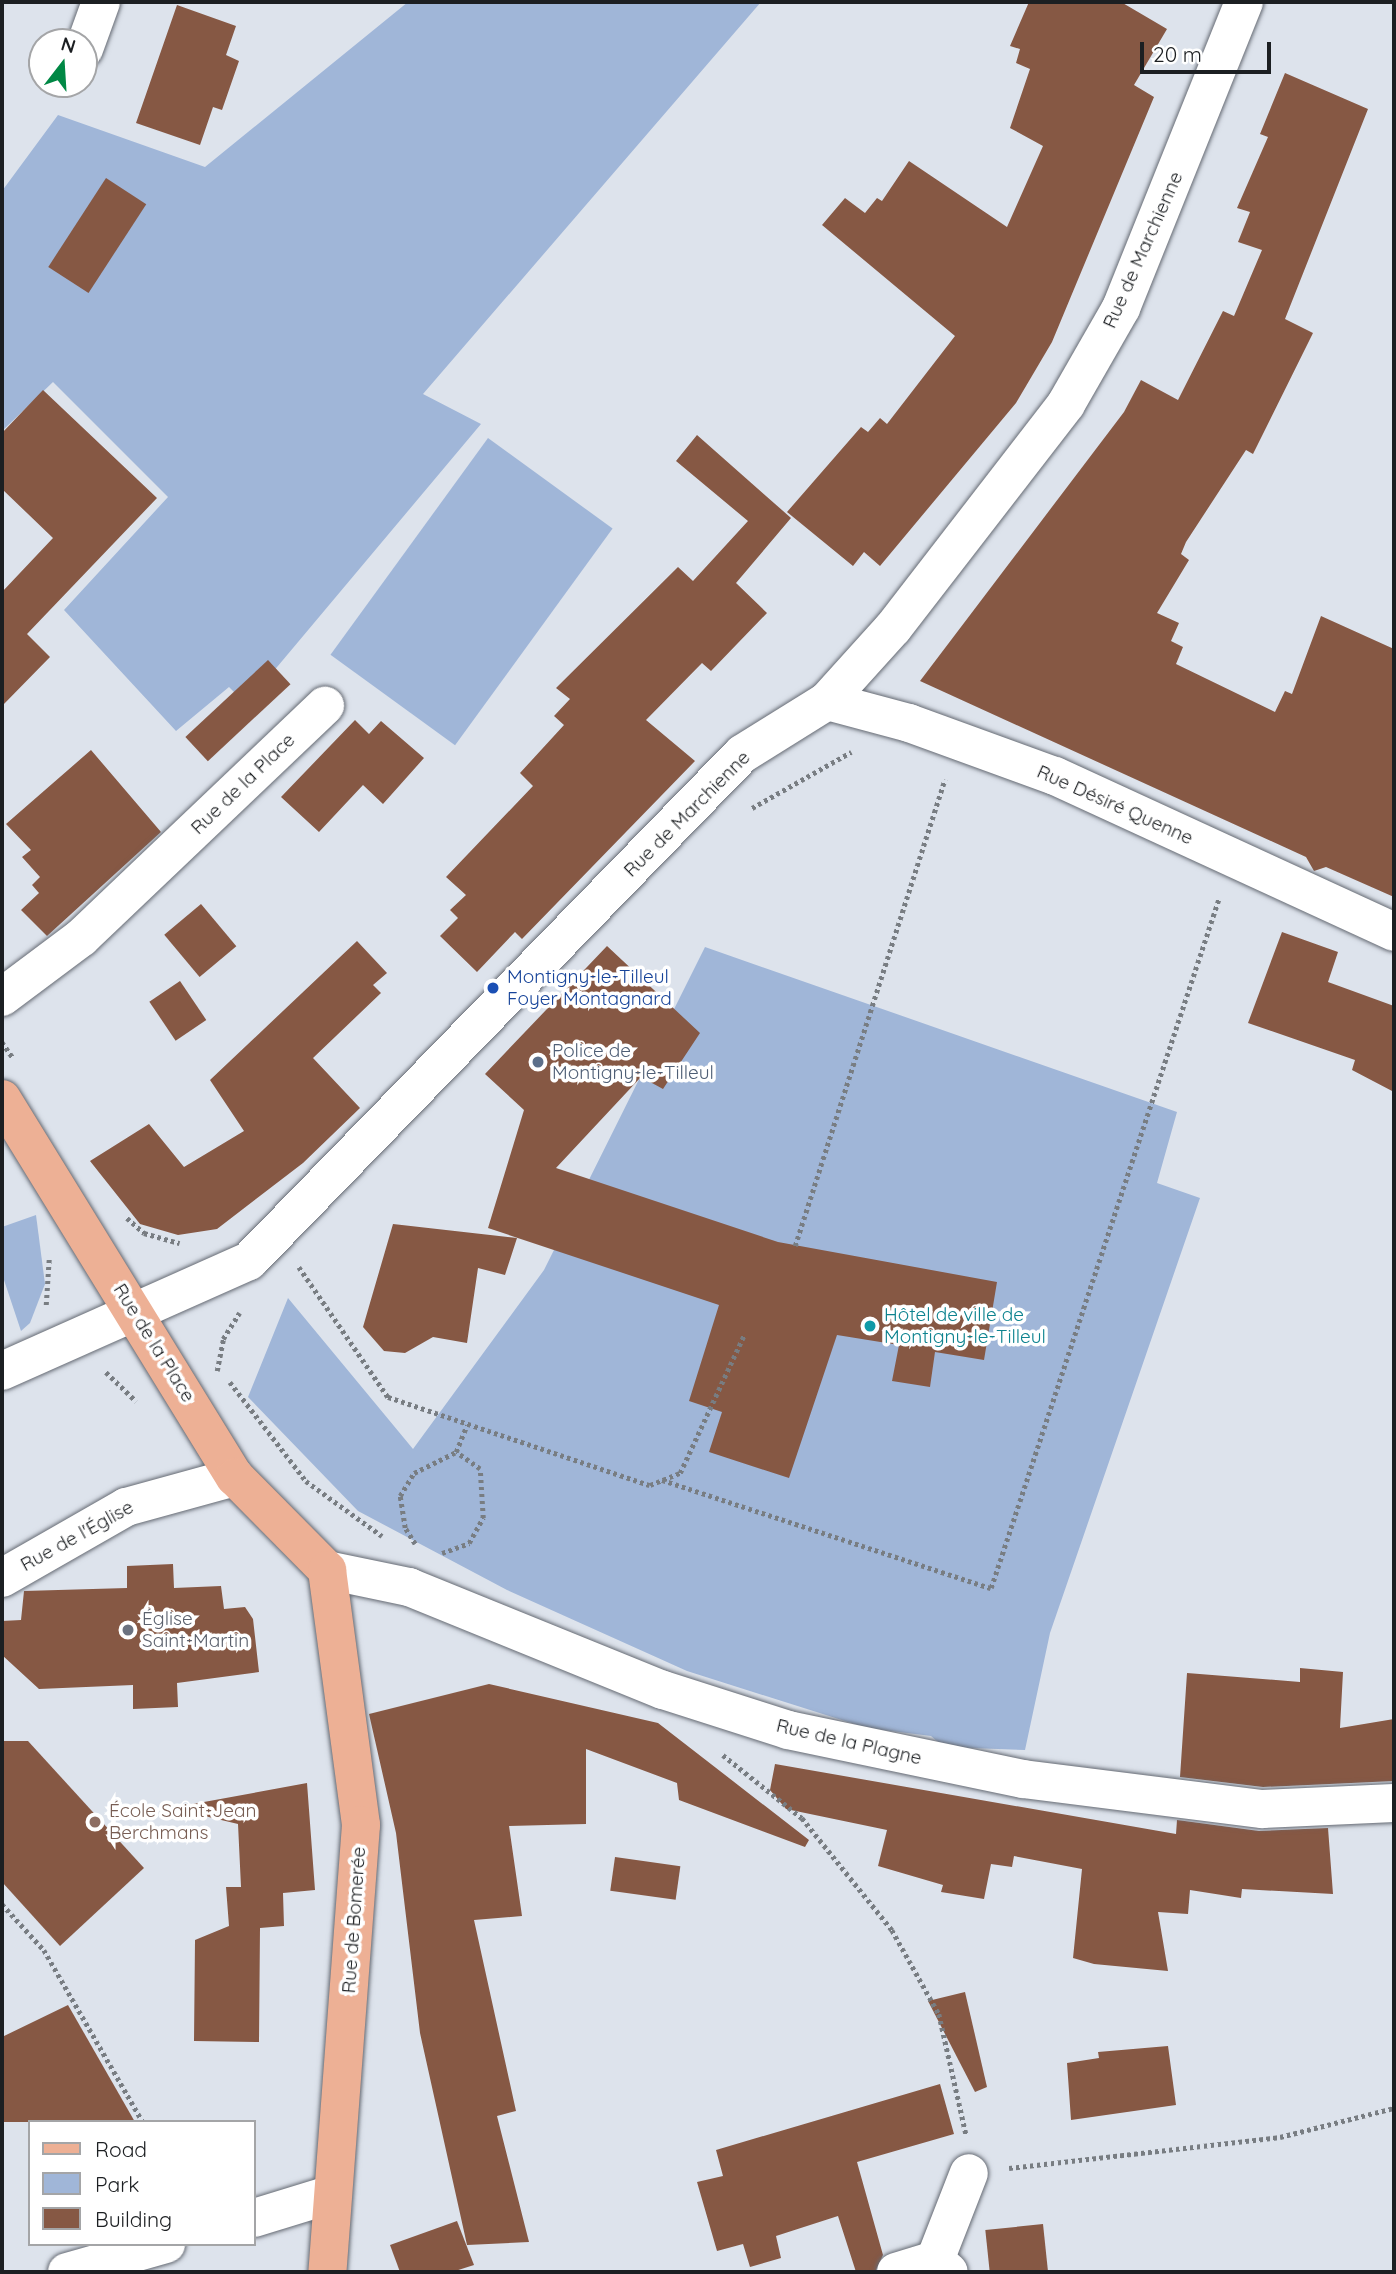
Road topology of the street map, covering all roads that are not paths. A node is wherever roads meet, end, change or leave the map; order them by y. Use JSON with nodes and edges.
{"nodes":[{"id":1,"x":101,"y":2,"type":"edge"},
{"id":2,"x":1244,"y":2,"type":"edge"},
{"id":3,"x":92,"y":28,"type":"edge"},
{"id":4,"x":827,"y":701,"type":"junction"},
{"id":5,"x":325,"y":706,"type":"dead end"},
{"id":6,"x":1394,"y":932,"type":"edge"},
{"id":7,"x":2,"y":997,"type":"edge"},
{"id":8,"x":2,"y":1099,"type":"edge"},
{"id":9,"x":135,"y":1314,"type":"junction"},
{"id":10,"x":2,"y":1371,"type":"edge"},
{"id":11,"x":235,"y":1477,"type":"junction"},
{"id":12,"x":327,"y":1570,"type":"junction"},
{"id":13,"x":2,"y":1578,"type":"edge"},
{"id":14,"x":1394,"y":1803,"type":"edge"},
{"id":15,"x":970,"y":2173,"type":"road end"},
{"id":16,"x":332,"y":2194,"type":"junction"},
{"id":17,"x":256,"y":2217,"type":"edge"},
{"id":18,"x":159,"y":2246,"type":"edge"},
{"id":19,"x":942,"y":2266,"type":"edge"},
{"id":20,"x":67,"y":2272,"type":"edge"},
{"id":21,"x":327,"y":2272,"type":"edge"},
{"id":22,"x":896,"y":2272,"type":"edge"}],
"edges":[{"from":1,"to":3,"type":"street"},
{"from":2,"to":4,"type":"street","name":"Rue de Marchienne"},
{"from":4,"to":6,"type":"street","name":"Rue Désiré Quenne"},
{"from":4,"to":9,"type":"street","name":"Rue de Marchienne"},
{"from":5,"to":7,"type":"street","name":"Rue de la Place"},
{"from":8,"to":9,"type":"main road","name":"Rue de la Place"},
{"from":9,"to":10,"type":"street","name":"Rue de Marchienne"},
{"from":9,"to":11,"type":"main road","name":"Rue de la Place"},
{"from":11,"to":12,"type":"main road","name":"Rue de la Place"},
{"from":11,"to":13,"type":"street","name":"Rue de l'Église"},
{"from":12,"to":14,"type":"street","name":"Rue de la Plagne"},
{"from":12,"to":16,"type":"main road","name":"Rue de Bomerée"},
{"from":15,"to":19,"type":"street"},
{"from":16,"to":17,"type":"street"},
{"from":16,"to":21,"type":"main road","name":"Rue de Bomerée"},
{"from":18,"to":20,"type":"street"},
{"from":19,"to":22,"type":"street"}]}
